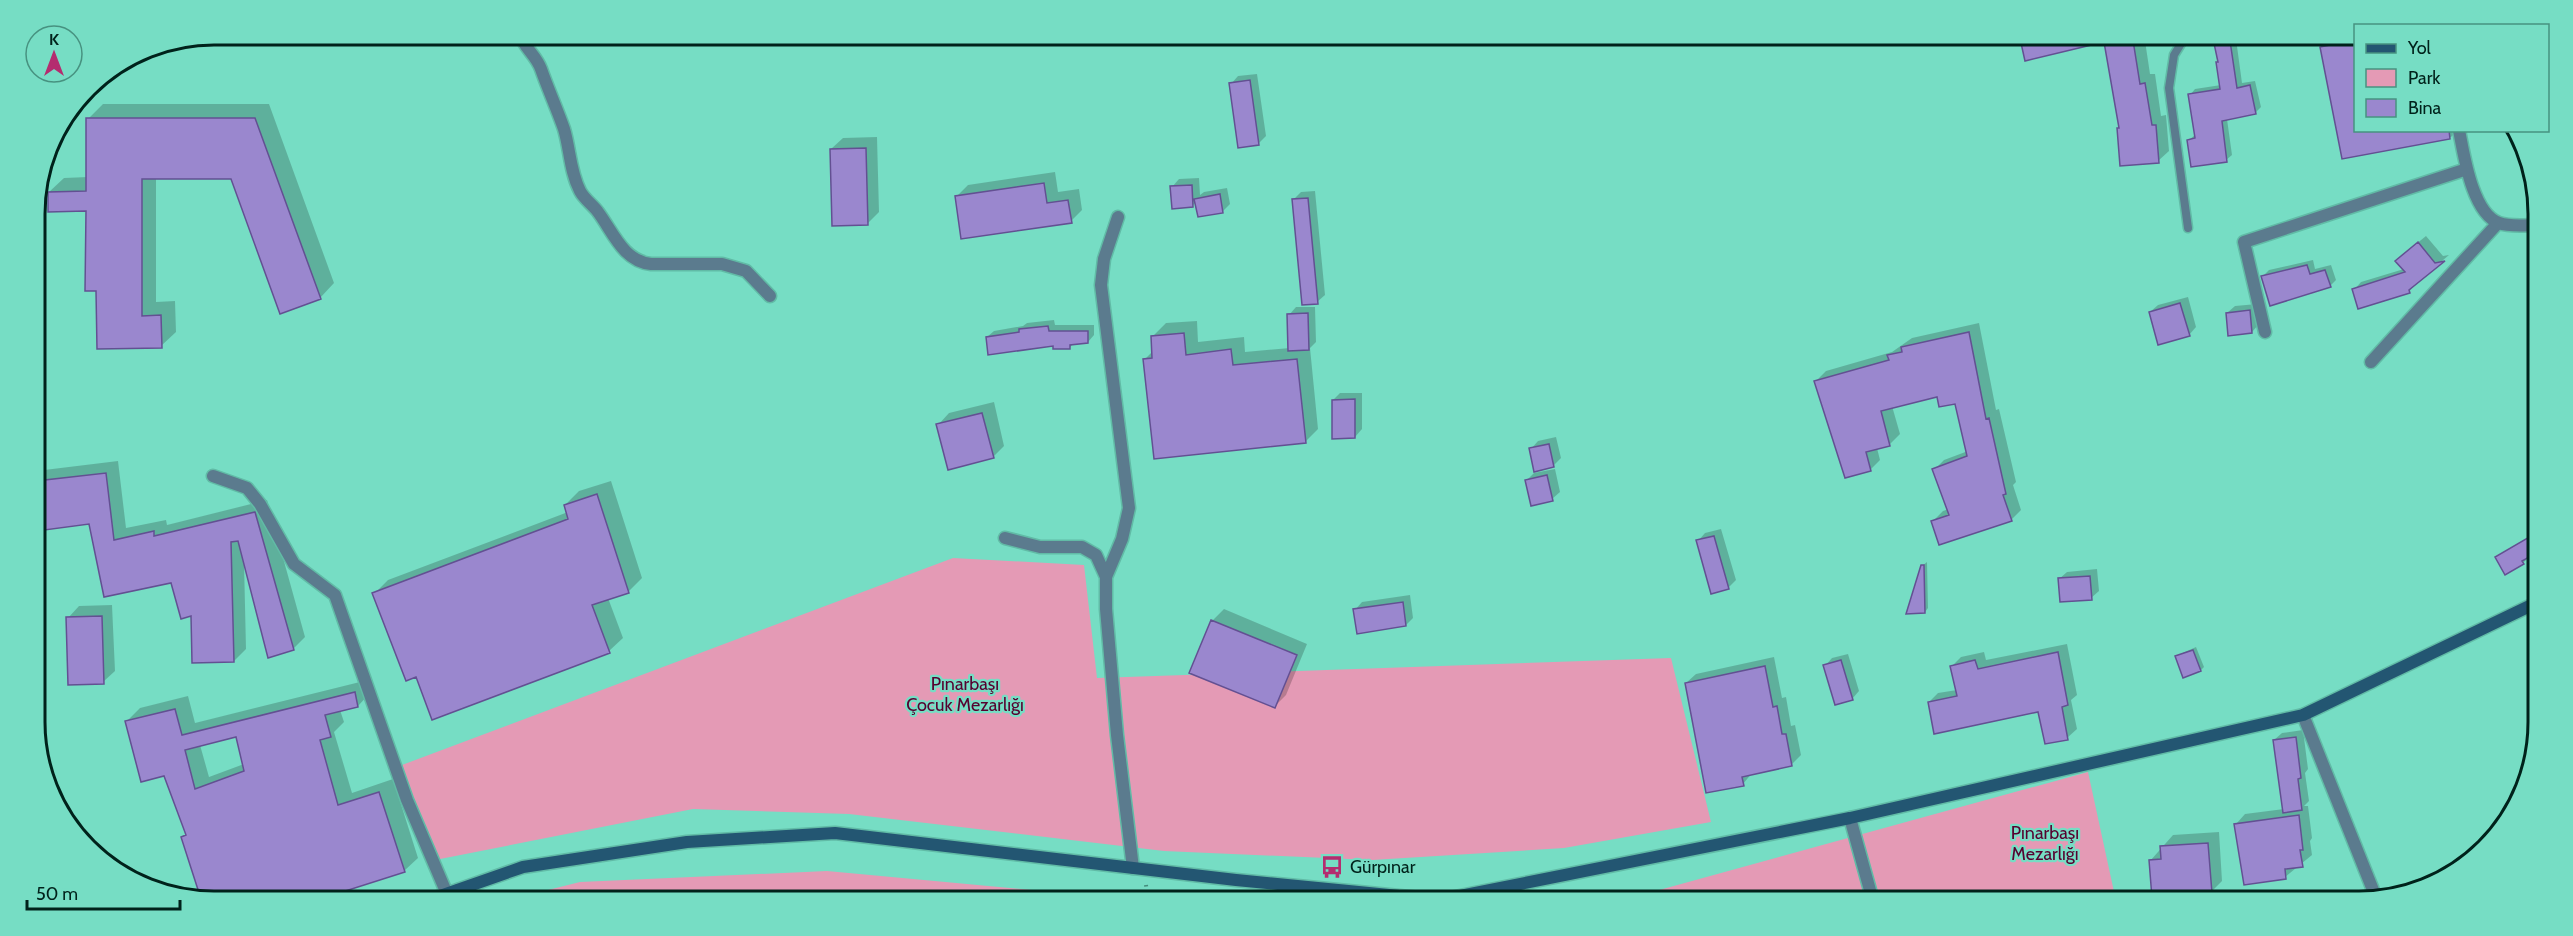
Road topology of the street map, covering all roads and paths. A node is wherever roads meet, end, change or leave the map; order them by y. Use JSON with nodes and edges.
{"nodes":[{"id":1,"x":523,"y":45,"type":"edge"},
{"id":2,"x":2180,"y":45,"type":"edge"},
{"id":3,"x":2459,"y":132,"type":"edge"},
{"id":4,"x":2467,"y":169,"type":"junction"},
{"id":5,"x":1118,"y":217,"type":"dead end"},
{"id":6,"x":2498,"y":223,"type":"junction"},
{"id":7,"x":2528,"y":225,"type":"edge"},
{"id":8,"x":2188,"y":228,"type":"dead end"},
{"id":9,"x":770,"y":296,"type":"dead end"},
{"id":10,"x":2265,"y":332,"type":"dead end"},
{"id":11,"x":2371,"y":362,"type":"dead end"},
{"id":12,"x":213,"y":476,"type":"dead end"},
{"id":13,"x":1005,"y":538,"type":"dead end"},
{"id":14,"x":1106,"y":577,"type":"junction"},
{"id":15,"x":2528,"y":607,"type":"edge"},
{"id":16,"x":2303,"y":715,"type":"junction"},
{"id":17,"x":1850,"y":818,"type":"junction"},
{"id":18,"x":1133,"y":868,"type":"junction"},
{"id":19,"x":454,"y":891,"type":"edge"},
{"id":20,"x":466,"y":891,"type":"edge"},
{"id":21,"x":1354,"y":891,"type":"edge"},
{"id":22,"x":1485,"y":891,"type":"edge"},
{"id":23,"x":1870,"y":891,"type":"edge"},
{"id":24,"x":2373,"y":891,"type":"edge"}],
"edges":[{"from":1,"to":9,"type":"street"},
{"from":2,"to":8,"type":"lane"},
{"from":3,"to":4,"type":"street"},
{"from":4,"to":6,"type":"street"},
{"from":4,"to":10,"type":"street"},
{"from":5,"to":14,"type":"street"},
{"from":6,"to":7,"type":"street"},
{"from":6,"to":11,"type":"street"},
{"from":12,"to":19,"type":"street"},
{"from":13,"to":14,"type":"street"},
{"from":14,"to":18,"type":"street"},
{"from":15,"to":16,"type":"main road"},
{"from":16,"to":17,"type":"main road"},
{"from":16,"to":24,"type":"street"},
{"from":17,"to":22,"type":"main road"},
{"from":17,"to":23,"type":"street"},
{"from":18,"to":20,"type":"main road"},
{"from":18,"to":21,"type":"main road"}]}
